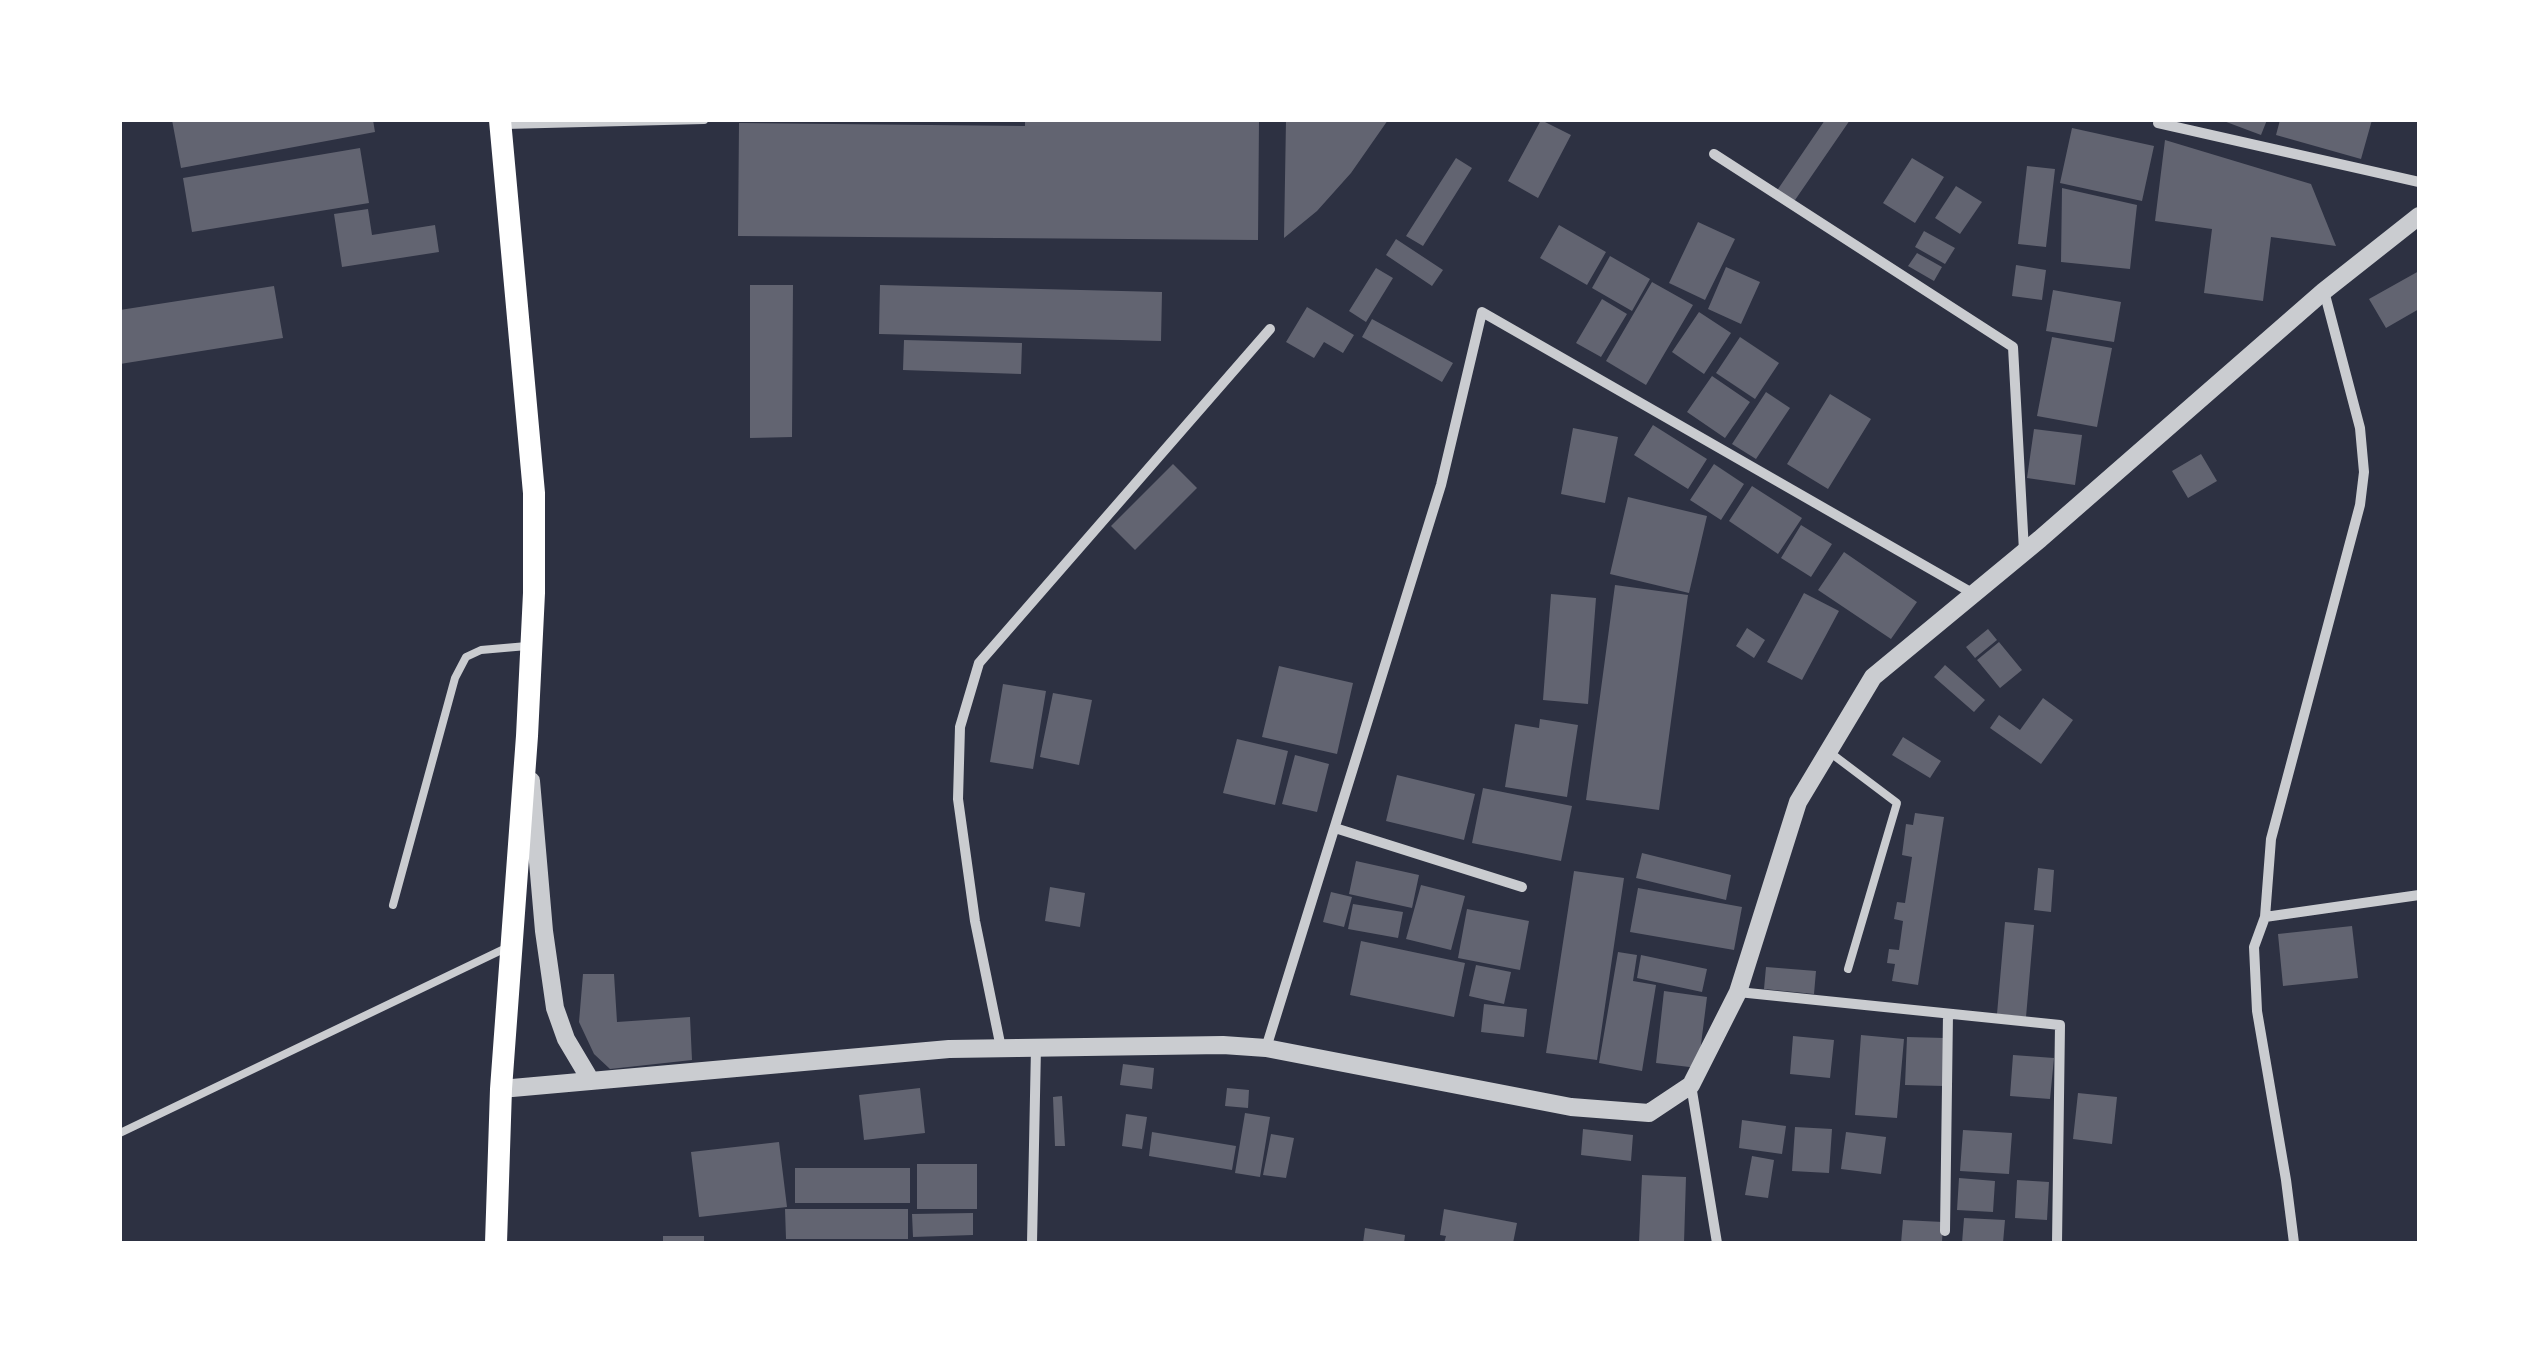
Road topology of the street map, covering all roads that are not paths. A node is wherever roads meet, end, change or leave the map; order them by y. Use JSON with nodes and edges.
{"nodes":[{"id":1,"x":704,"y":120,"type":"edge"},
{"id":2,"x":2202,"y":120,"type":"edge"},
{"id":3,"x":500,"y":122,"type":"edge"},
{"id":4,"x":2158,"y":124,"type":"dead end"},
{"id":5,"x":2198,"y":132,"type":"junction"},
{"id":6,"x":1714,"y":154,"type":"dead end"},
{"id":7,"x":2419,"y":182,"type":"edge"},
{"id":8,"x":2419,"y":216,"type":"edge"},
{"id":9,"x":2324,"y":291,"type":"junction"},
{"id":10,"x":1270,"y":329,"type":"dead end"},
{"id":11,"x":2024,"y":552,"type":"junction"},
{"id":12,"x":1974,"y":594,"type":"junction"},
{"id":13,"x":532,"y":646,"type":"junction"},
{"id":14,"x":527,"y":736,"type":"junction"},
{"id":15,"x":1828,"y":752,"type":"junction"},
{"id":16,"x":1334,"y":828,"type":"junction"},
{"id":17,"x":1522,"y":887,"type":"dead end"},
{"id":18,"x":2419,"y":895,"type":"edge"},
{"id":19,"x":393,"y":905,"type":"dead end"},
{"id":20,"x":2265,"y":916,"type":"junction"},
{"id":21,"x":512,"y":945,"type":"junction"},
{"id":22,"x":1848,"y":969,"type":"dead end"},
{"id":23,"x":1738,"y":992,"type":"junction"},
{"id":24,"x":1948,"y":1014,"type":"junction"},
{"id":25,"x":1036,"y":1047,"type":"junction"},
{"id":26,"x":1002,"y":1048,"type":"junction"},
{"id":27,"x":1266,"y":1048,"type":"junction"},
{"id":28,"x":591,"y":1081,"type":"junction"},
{"id":29,"x":1691,"y":1085,"type":"junction"},
{"id":30,"x":501,"y":1089,"type":"junction"},
{"id":31,"x":120,"y":1133,"type":"edge"},
{"id":32,"x":1945,"y":1230,"type":"dead end"},
{"id":33,"x":496,"y":1243,"type":"edge"},
{"id":34,"x":1032,"y":1243,"type":"edge"},
{"id":35,"x":1717,"y":1243,"type":"edge"},
{"id":36,"x":2057,"y":1243,"type":"edge"},
{"id":37,"x":2294,"y":1243,"type":"edge"}],
"edges":[{"from":1,"to":3,"type":"lane"},
{"from":2,"to":5,"type":"street"},
{"from":3,"to":13,"type":"highway"},
{"from":4,"to":5,"type":"street"},
{"from":5,"to":7,"type":"street"},
{"from":6,"to":11,"type":"street"},
{"from":8,"to":9,"type":"street"},
{"from":9,"to":11,"type":"street"},
{"from":9,"to":20,"type":"street"},
{"from":10,"to":26,"type":"street"},
{"from":11,"to":12,"type":"street"},
{"from":12,"to":15,"type":"street"},
{"from":12,"to":16,"type":"street"},
{"from":13,"to":14,"type":"highway"},
{"from":13,"to":19,"type":"lane"},
{"from":14,"to":21,"type":"highway"},
{"from":14,"to":28,"type":"street"},
{"from":15,"to":22,"type":"lane"},
{"from":15,"to":23,"type":"street"},
{"from":16,"to":17,"type":"street"},
{"from":16,"to":27,"type":"street"},
{"from":18,"to":20,"type":"street"},
{"from":20,"to":37,"type":"street"},
{"from":21,"to":30,"type":"highway"},
{"from":21,"to":31,"type":"lane"},
{"from":23,"to":24,"type":"street"},
{"from":23,"to":29,"type":"street"},
{"from":24,"to":32,"type":"street"},
{"from":24,"to":36,"type":"street"},
{"from":25,"to":26,"type":"street"},
{"from":25,"to":27,"type":"street"},
{"from":25,"to":34,"type":"street"},
{"from":26,"to":28,"type":"street"},
{"from":27,"to":29,"type":"street"},
{"from":28,"to":30,"type":"street"},
{"from":29,"to":35,"type":"street"},
{"from":30,"to":33,"type":"highway"}]}
